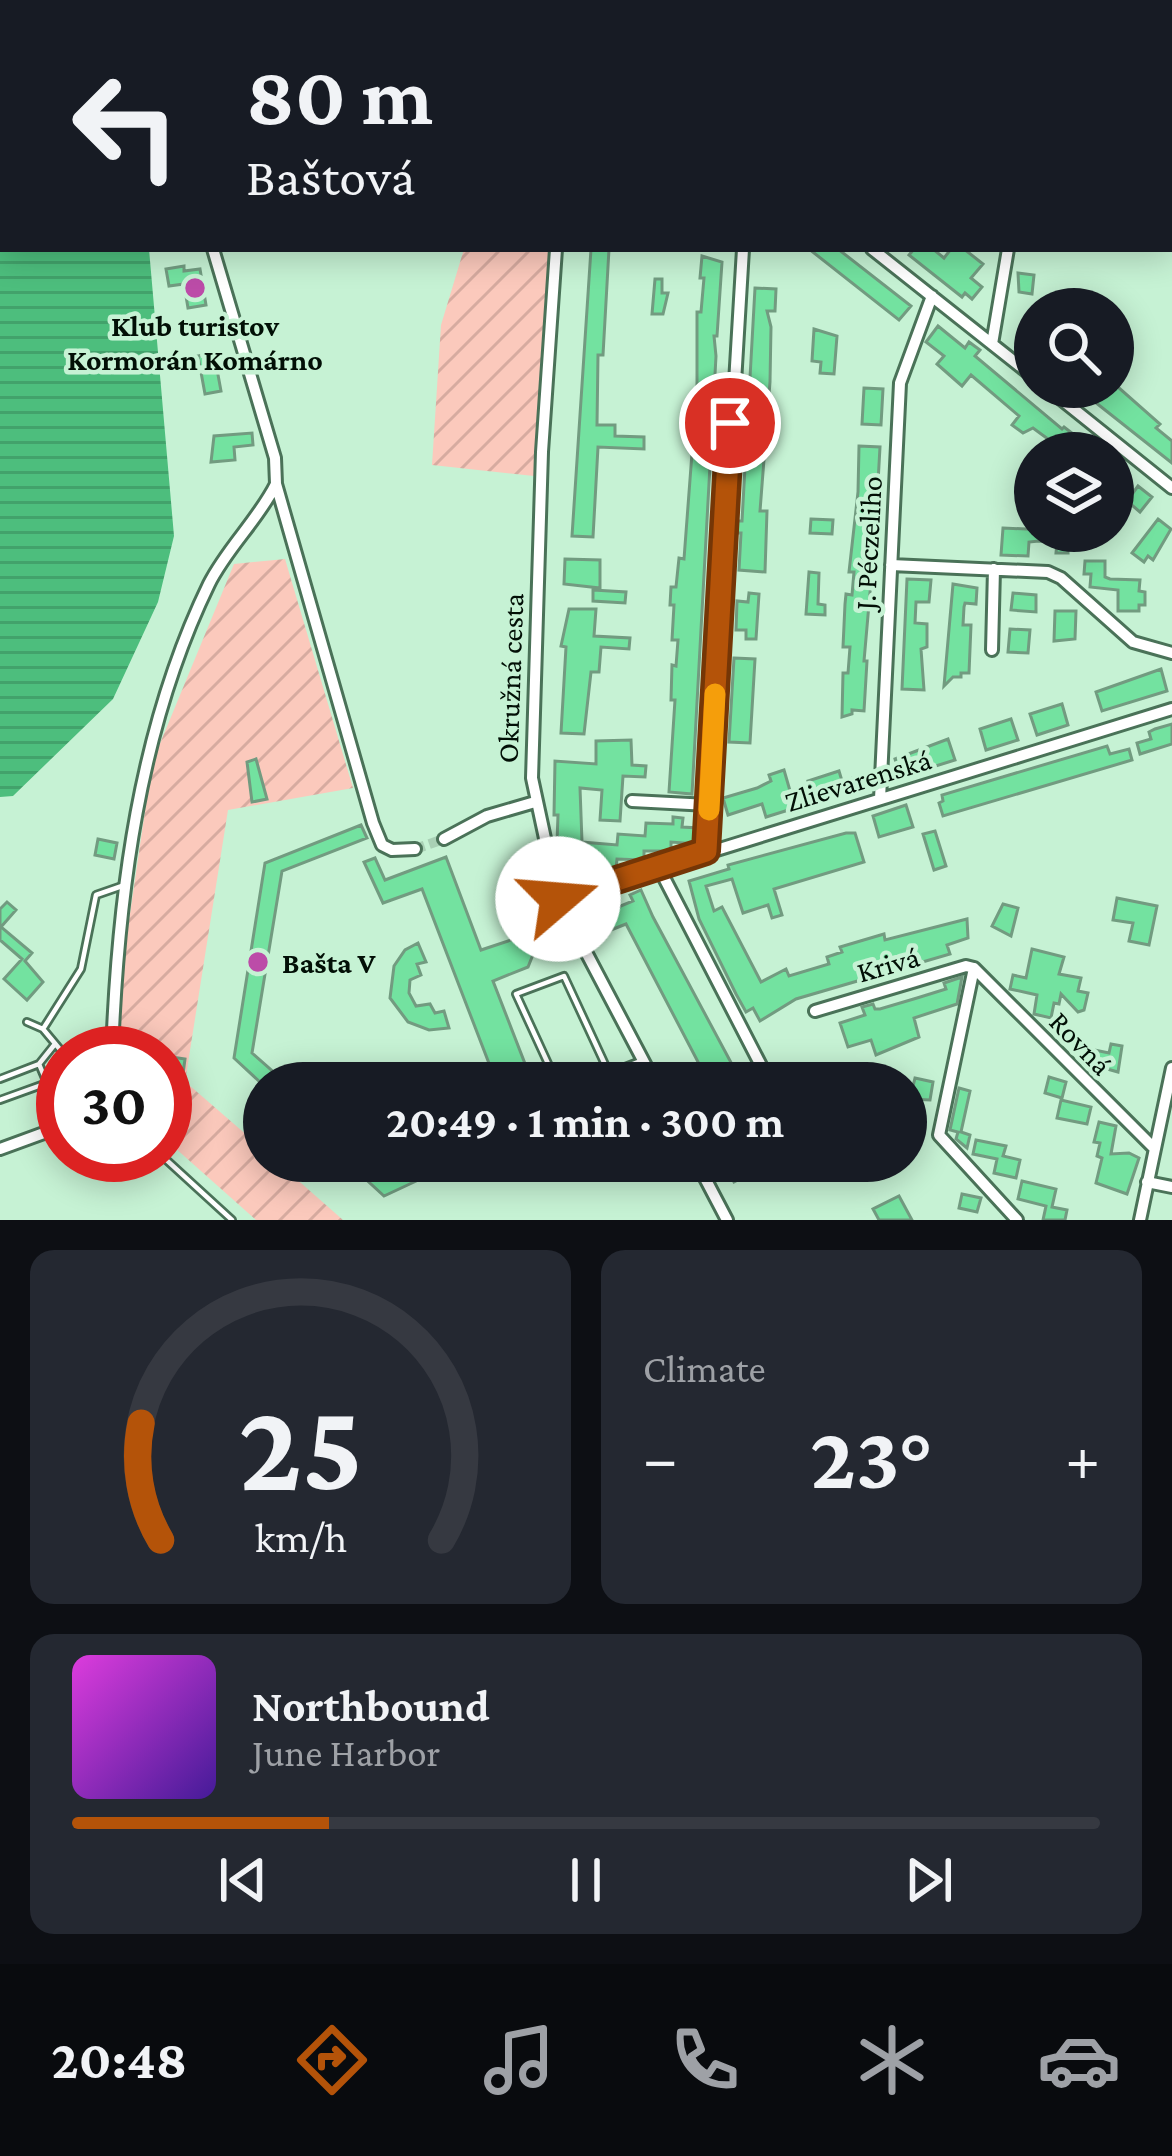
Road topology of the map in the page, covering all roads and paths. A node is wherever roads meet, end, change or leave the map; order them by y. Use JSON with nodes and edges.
{"nodes":[{"id":1,"x":214,"y":252,"type":"edge"},
{"id":2,"x":556,"y":252,"type":"edge"},
{"id":3,"x":743,"y":252,"type":"edge"},
{"id":4,"x":876,"y":252,"type":"edge"},
{"id":5,"x":1007,"y":252,"type":"edge"},
{"id":6,"x":932,"y":296,"type":"junction"},
{"id":7,"x":992,"y":344,"type":"junction"},
{"id":8,"x":1014,"y":361,"type":"edge"},
{"id":9,"x":1072,"y":408,"type":"edge"},
{"id":10,"x":276,"y":484,"type":"junction"},
{"id":11,"x":1172,"y":488,"type":"edge"},
{"id":12,"x":891,"y":565,"type":"junction"},
{"id":13,"x":994,"y":569,"type":"junction"},
{"id":14,"x":992,"y":650,"type":"dead end"},
{"id":15,"x":1172,"y":652,"type":"edge"},
{"id":16,"x":1172,"y":709,"type":"edge"},
{"id":17,"x":880,"y":799,"type":"junction"},
{"id":18,"x":632,"y":801,"type":"dead end"},
{"id":19,"x":535,"y":802,"type":"junction"},
{"id":20,"x":709,"y":805,"type":"junction"},
{"id":21,"x":444,"y":839,"type":"tunnel mouth"},
{"id":22,"x":415,"y":849,"type":"dead end"},
{"id":23,"x":706,"y":851,"type":"junction"},
{"id":24,"x":658,"y":866,"type":"junction"},
{"id":25,"x":128,"y":884,"type":"junction"},
{"id":26,"x":558,"y":899,"type":"junction"},
{"id":27,"x":974,"y":968,"type":"junction"},
{"id":28,"x":815,"y":1011,"type":"dead end"},
{"id":29,"x":27,"y":1022,"type":"dead end"},
{"id":30,"x":36,"y":1026,"type":"edge"},
{"id":31,"x":45,"y":1026,"type":"edge"},
{"id":32,"x":114,"y":1026,"type":"edge"},
{"id":33,"x":643,"y":1060,"type":"joint"},
{"id":34,"x":547,"y":1062,"type":"edge"},
{"id":35,"x":604,"y":1062,"type":"edge"},
{"id":36,"x":638,"y":1062,"type":"edge"},
{"id":37,"x":759,"y":1062,"type":"edge"},
{"id":38,"x":36,"y":1065,"type":"edge"},
{"id":39,"x":1172,"y":1068,"type":"edge"},
{"id":40,"x":0,"y":1079,"type":"edge"},
{"id":41,"x":36,"y":1087,"type":"edge"},
{"id":42,"x":0,"y":1100,"type":"edge"},
{"id":43,"x":36,"y":1136,"type":"edge"},
{"id":44,"x":0,"y":1149,"type":"edge"},
{"id":45,"x":1155,"y":1149,"type":"junction"},
{"id":46,"x":190,"y":1182,"type":"edge"},
{"id":47,"x":707,"y":1182,"type":"edge"},
{"id":48,"x":1148,"y":1182,"type":"junction"},
{"id":49,"x":1172,"y":1187,"type":"edge"},
{"id":50,"x":232,"y":1220,"type":"edge"},
{"id":51,"x":727,"y":1220,"type":"edge"},
{"id":52,"x":1017,"y":1220,"type":"edge"},
{"id":53,"x":1140,"y":1220,"type":"edge"}],
"edges":[{"from":1,"to":10,"type":"street"},
{"from":2,"to":19,"type":"street","name":"Okružná cesta"},
{"from":3,"to":20,"type":"street"},
{"from":4,"to":6,"type":"street"},
{"from":5,"to":7,"type":"street"},
{"from":6,"to":7,"type":"street"},
{"from":6,"to":12,"type":"street","name":"J. Péczeliho"},
{"from":7,"to":8,"type":"street"},
{"from":9,"to":11,"type":"street"},
{"from":10,"to":22,"type":"street"},
{"from":10,"to":25,"type":"street"},
{"from":12,"to":13,"type":"street"},
{"from":12,"to":17,"type":"street","name":"J. Péczeliho"},
{"from":13,"to":14,"type":"street"},
{"from":13,"to":15,"type":"street"},
{"from":16,"to":17,"type":"street","name":"Zlievarenská"},
{"from":17,"to":23,"type":"street","name":"Zlievarenská"},
{"from":18,"to":20,"type":"street"},
{"from":19,"to":21,"type":"street"},
{"from":19,"to":26,"type":"street","name":"Okružná cesta"},
{"from":20,"to":23,"type":"street"},
{"from":23,"to":24,"type":"street","name":"Zlievarenská"},
{"from":24,"to":26,"type":"street","name":"Zlievarenská"},
{"from":24,"to":37,"type":"street"},
{"from":25,"to":31,"type":"lane"},
{"from":25,"to":32,"type":"street"},
{"from":26,"to":33,"type":"street","name":"Okružná cesta"},
{"from":27,"to":28,"type":"street","name":"Krivá"},
{"from":27,"to":45,"type":"street","name":"Rovná"},
{"from":27,"to":52,"type":"street"},
{"from":29,"to":30,"type":"lane"},
{"from":33,"to":36,"type":"lane"},
{"from":34,"to":35,"type":"lane"},
{"from":38,"to":40,"type":"lane"},
{"from":39,"to":45,"type":"street"},
{"from":41,"to":42,"type":"lane"},
{"from":43,"to":44,"type":"street"},
{"from":45,"to":48,"type":"street"},
{"from":46,"to":50,"type":"lane"},
{"from":47,"to":51,"type":"street"},
{"from":48,"to":49,"type":"street"},
{"from":48,"to":53,"type":"street"}]}
